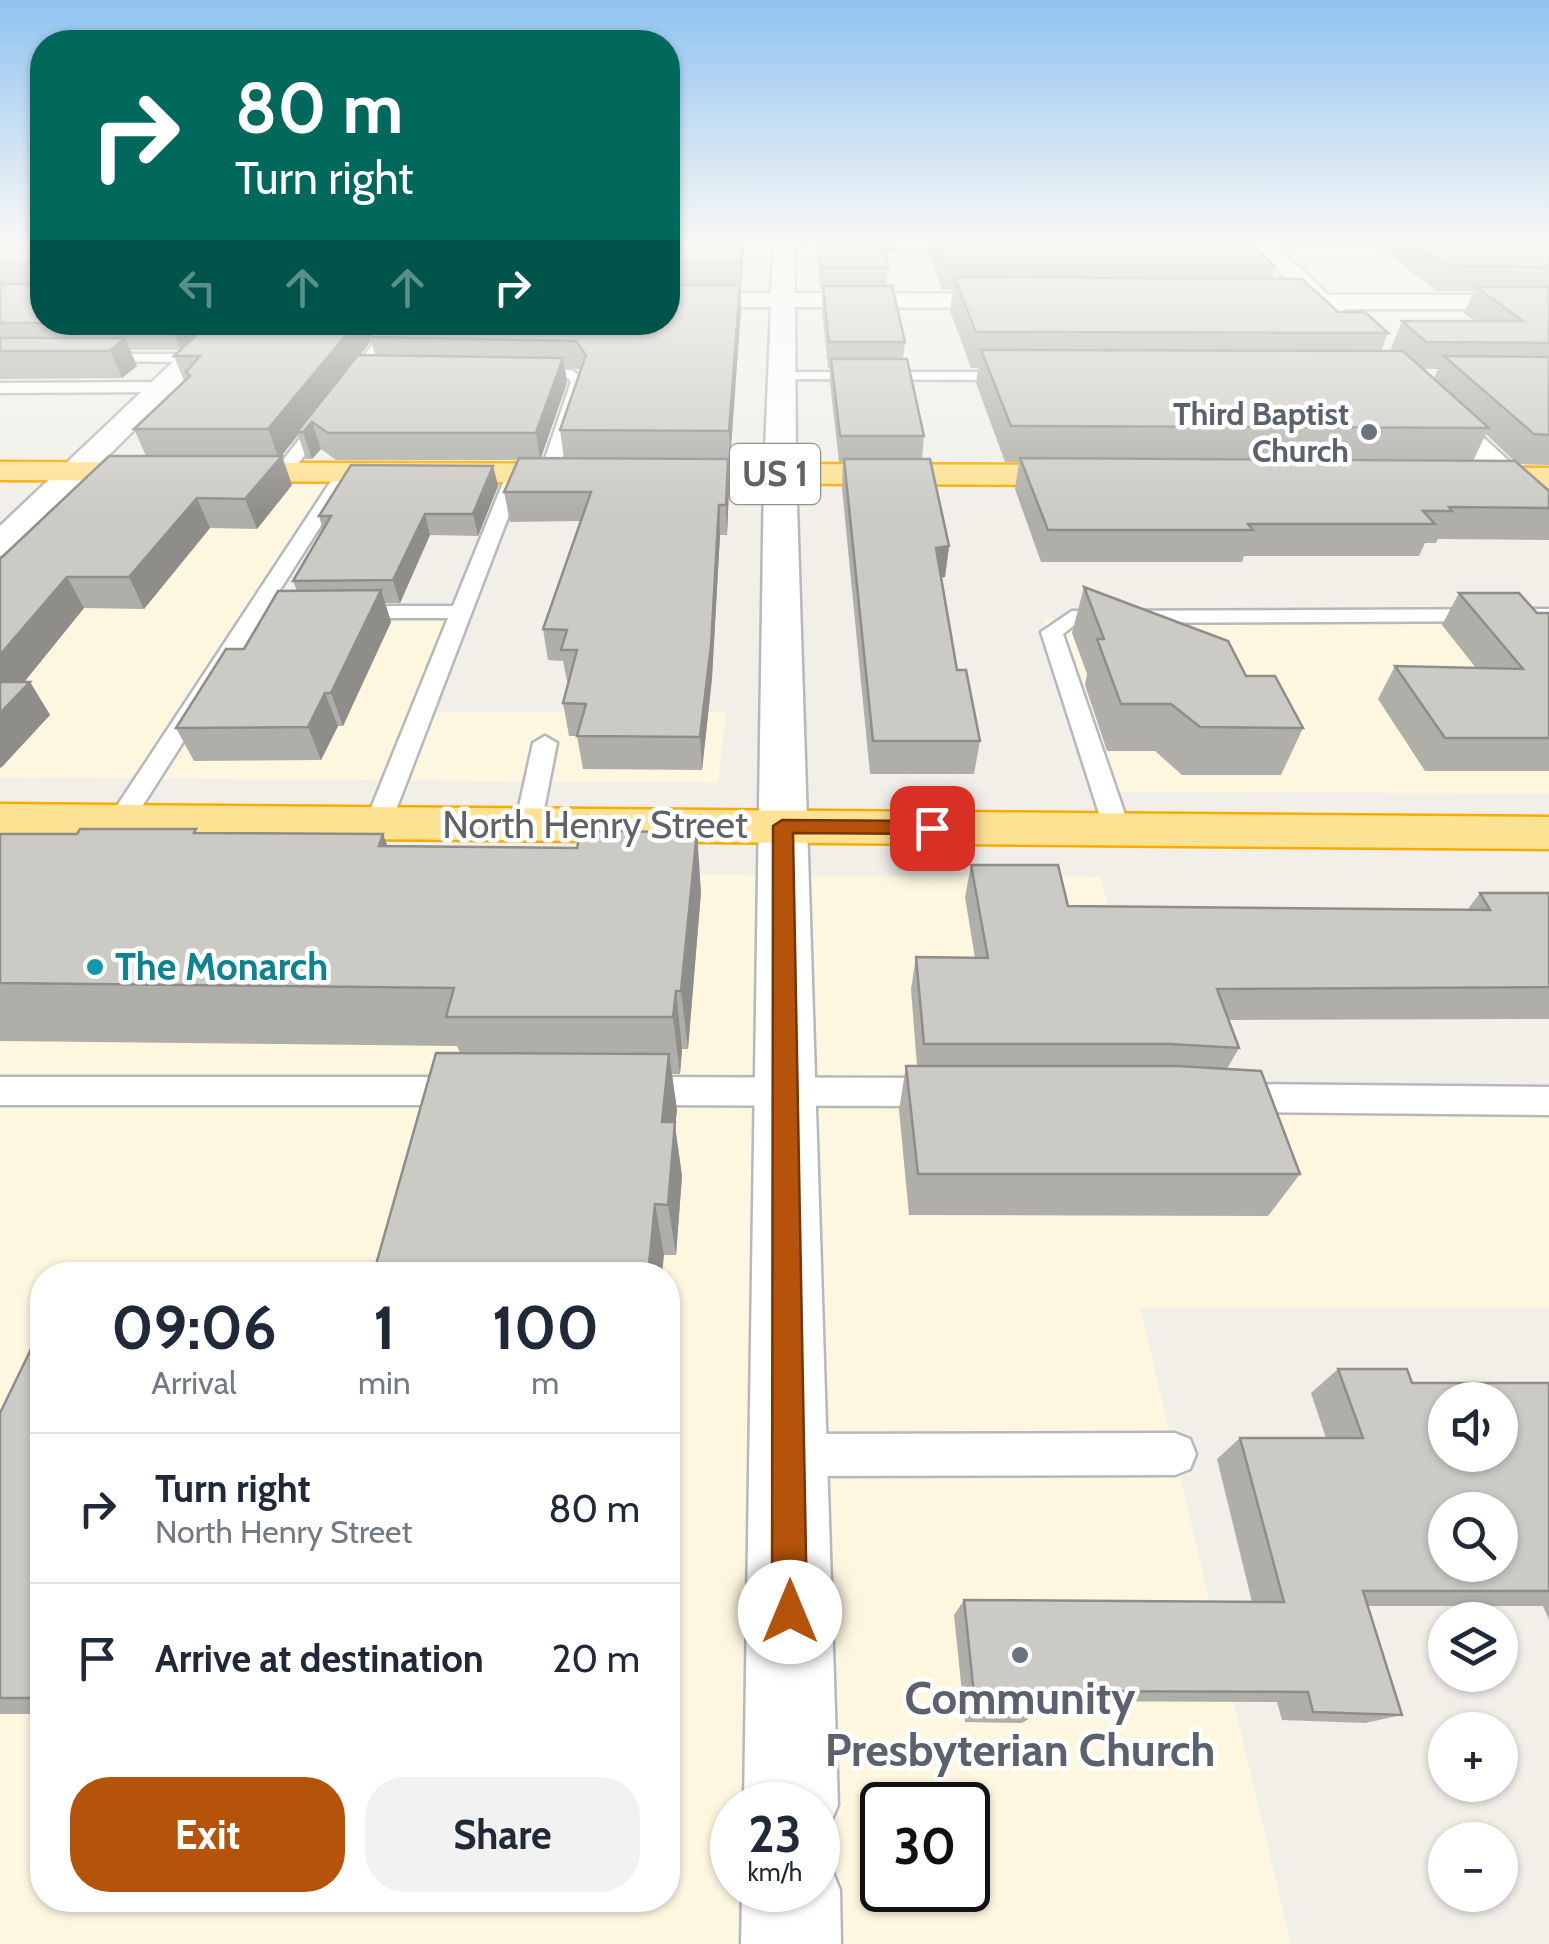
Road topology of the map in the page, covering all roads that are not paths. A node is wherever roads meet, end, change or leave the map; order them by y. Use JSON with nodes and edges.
{"nodes":[{"id":1,"x":784,"y":332,"type":"edge"},
{"id":2,"x":1353,"y":332,"type":"edge"},
{"id":3,"x":217,"y":335,"type":"edge"},
{"id":4,"x":387,"y":335,"type":"edge"},
{"id":5,"x":1362,"y":340,"type":"edge"},
{"id":6,"x":78,"y":358,"type":"edge"},
{"id":7,"x":194,"y":358,"type":"junction"},
{"id":8,"x":360,"y":372,"type":"junction"},
{"id":9,"x":379,"y":372,"type":"edge"},
{"id":10,"x":513,"y":372,"type":"edge"},
{"id":11,"x":783,"y":376,"type":"junction"},
{"id":12,"x":1036,"y":376,"type":"edge"},
{"id":13,"x":1403,"y":377,"type":"edge"},
{"id":14,"x":0,"y":388,"type":"edge"},
{"id":15,"x":163,"y":388,"type":"junction"},
{"id":16,"x":0,"y":472,"type":"edge"},
{"id":17,"x":74,"y":472,"type":"junction"},
{"id":18,"x":283,"y":472,"type":"junction"},
{"id":19,"x":346,"y":472,"type":"junction"},
{"id":20,"x":516,"y":473,"type":"junction"},
{"id":21,"x":548,"y":473,"type":"junction"},
{"id":22,"x":780,"y":474,"type":"junction"},
{"id":23,"x":1130,"y":476,"type":"edge"},
{"id":24,"x":1423,"y":477,"type":"edge"},
{"id":25,"x":1508,"y":478,"type":"junction"},
{"id":26,"x":1549,"y":478,"type":"edge"},
{"id":27,"x":1549,"y":516,"type":"edge"},
{"id":28,"x":0,"y":545,"type":"edge"},
{"id":29,"x":333,"y":612,"type":"edge"},
{"id":30,"x":461,"y":612,"type":"junction"},
{"id":31,"x":1549,"y":615,"type":"edge"},
{"id":32,"x":545,"y":743,"type":"dead end"},
{"id":33,"x":0,"y":820,"type":"edge"},
{"id":34,"x":120,"y":821,"type":"junction"},
{"id":35,"x":378,"y":823,"type":"junction"},
{"id":36,"x":528,"y":825,"type":"junction"},
{"id":37,"x":782,"y":826,"type":"junction"},
{"id":38,"x":1117,"y":829,"type":"junction"},
{"id":39,"x":1549,"y":833,"type":"edge"},
{"id":40,"x":0,"y":1091,"type":"edge"},
{"id":41,"x":492,"y":1091,"type":"edge"},
{"id":42,"x":610,"y":1092,"type":"edge"},
{"id":43,"x":787,"y":1092,"type":"junction"},
{"id":44,"x":967,"y":1092,"type":"edge"},
{"id":45,"x":1192,"y":1095,"type":"edge"},
{"id":46,"x":1549,"y":1102,"type":"edge"},
{"id":47,"x":1175,"y":1454,"type":"dead end"},
{"id":48,"x":789,"y":1455,"type":"junction"},
{"id":49,"x":791,"y":1782,"type":"edge"},
{"id":50,"x":791,"y":1912,"type":"edge"},
{"id":51,"x":791,"y":1944,"type":"edge"}],
"edges":[{"from":1,"to":11,"type":"street"},
{"from":2,"to":5,"type":"street"},
{"from":3,"to":7,"type":"street"},
{"from":4,"to":8,"type":"lane"},
{"from":6,"to":7,"type":"lane"},
{"from":7,"to":15,"type":"street"},
{"from":8,"to":9,"type":"lane"},
{"from":8,"to":18,"type":"lane"},
{"from":10,"to":21,"type":"lane"},
{"from":11,"to":12,"type":"lane"},
{"from":11,"to":22,"type":"street"},
{"from":13,"to":25,"type":"street"},
{"from":14,"to":15,"type":"lane"},
{"from":15,"to":17,"type":"street"},
{"from":16,"to":17,"type":"highway","number":"US 1"},
{"from":17,"to":18,"type":"highway","number":"US 1"},
{"from":17,"to":28,"type":"street"},
{"from":18,"to":19,"type":"highway","number":"US 1"},
{"from":19,"to":20,"type":"highway","number":"US 1"},
{"from":19,"to":34,"type":"lane"},
{"from":20,"to":21,"type":"highway","number":"US 1"},
{"from":20,"to":30,"type":"lane"},
{"from":21,"to":22,"type":"highway","number":"US 1"},
{"from":22,"to":23,"type":"highway","number":"US 1"},
{"from":22,"to":37,"type":"street"},
{"from":24,"to":25,"type":"highway"},
{"from":25,"to":26,"type":"highway"},
{"from":25,"to":27,"type":"street"},
{"from":29,"to":30,"type":"lane"},
{"from":30,"to":35,"type":"lane"},
{"from":31,"to":38,"type":"lane"},
{"from":32,"to":36,"type":"lane"},
{"from":33,"to":34,"type":"highway","name":"North Henry Street"},
{"from":34,"to":35,"type":"highway","name":"North Henry Street"},
{"from":35,"to":36,"type":"highway","name":"North Henry Street"},
{"from":36,"to":37,"type":"highway","name":"North Henry Street"},
{"from":37,"to":38,"type":"highway","name":"North Henry Street"},
{"from":37,"to":43,"type":"street"},
{"from":38,"to":39,"type":"highway","name":"North Henry Street"},
{"from":40,"to":41,"type":"lane"},
{"from":42,"to":43,"type":"lane"},
{"from":43,"to":44,"type":"lane"},
{"from":43,"to":48,"type":"street"},
{"from":45,"to":46,"type":"lane"},
{"from":47,"to":48,"type":"lane"},
{"from":48,"to":49,"type":"street"},
{"from":50,"to":51,"type":"street"}]}
